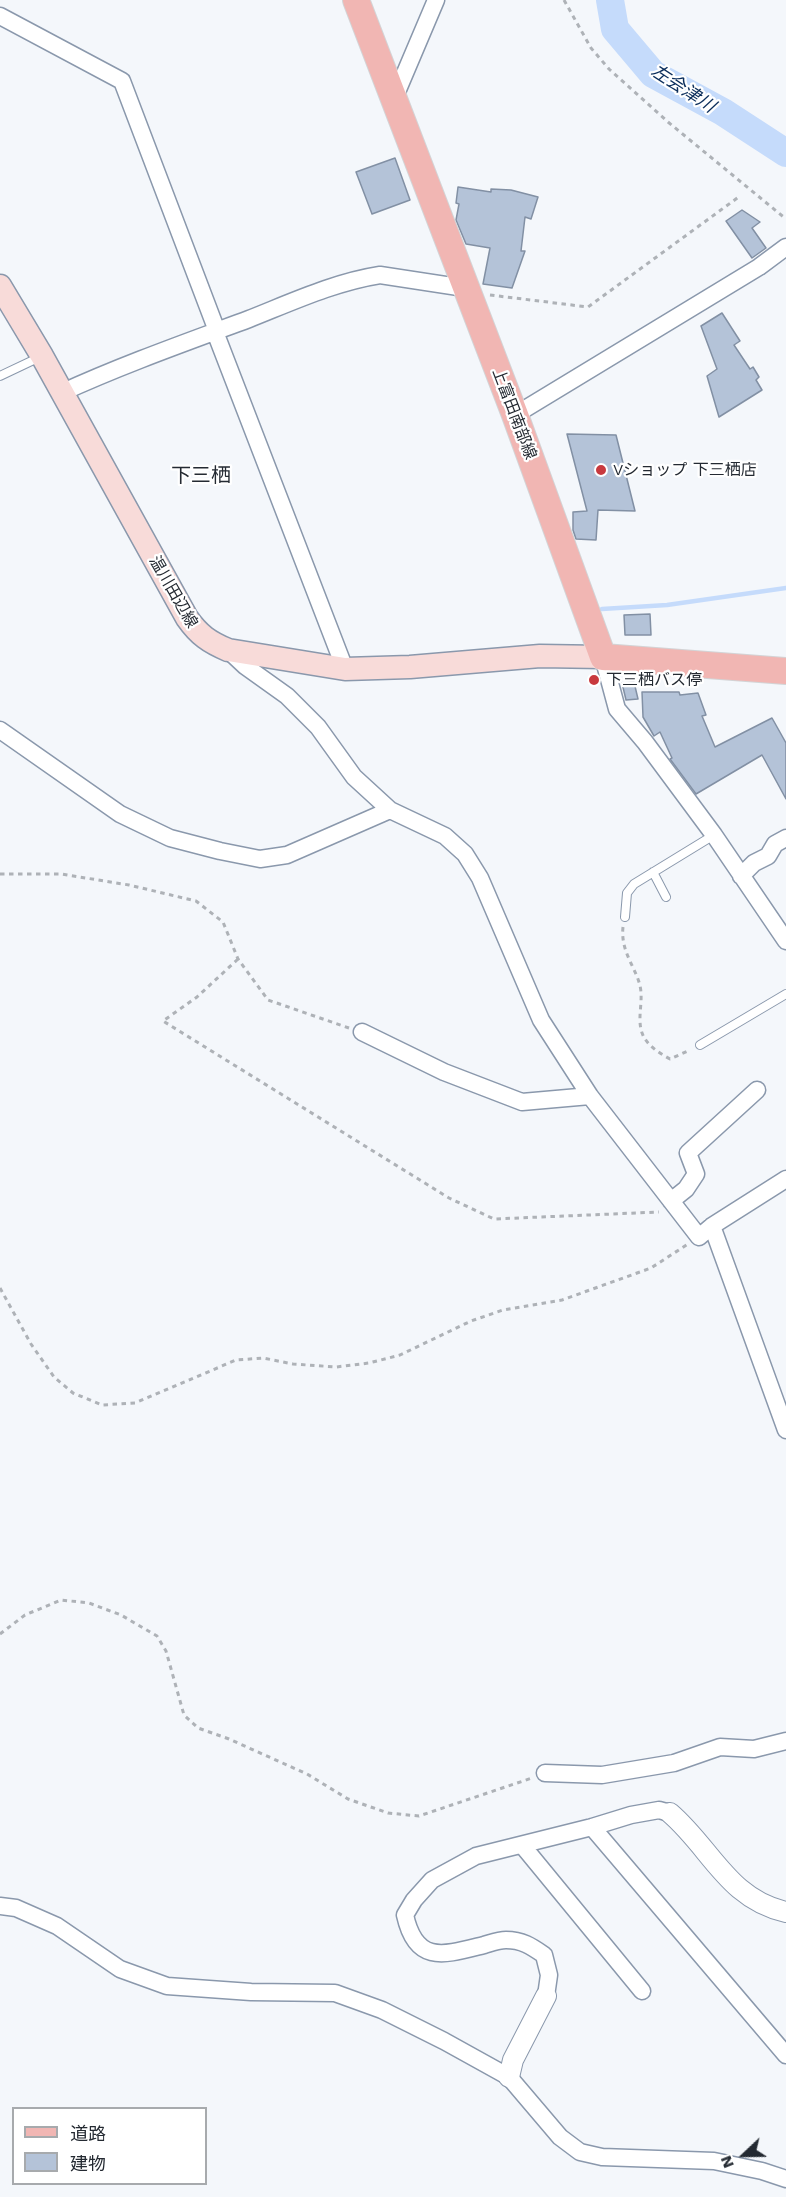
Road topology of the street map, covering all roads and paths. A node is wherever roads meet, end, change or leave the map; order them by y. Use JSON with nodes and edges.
{"nodes":[{"id":1,"x":356,"y":0,"type":"edge"},
{"id":2,"x":436,"y":0,"type":"edge"},
{"id":3,"x":564,"y":0,"type":"edge"},
{"id":4,"x":0,"y":16,"type":"edge"},
{"id":5,"x":394,"y":99,"type":"junction"},
{"id":6,"x":740,"y":196,"type":"dead end"},
{"id":7,"x":786,"y":219,"type":"edge"},
{"id":8,"x":786,"y":247,"type":"edge"},
{"id":9,"x":0,"y":286,"type":"edge"},
{"id":10,"x":466,"y":290,"type":"junction"},
{"id":11,"x":217,"y":331,"type":"junction"},
{"id":12,"x":42,"y":356,"type":"junction"},
{"id":13,"x":0,"y":376,"type":"edge"},
{"id":14,"x":61,"y":393,"type":"junction"},
{"id":15,"x":515,"y":415,"type":"junction"},
{"id":16,"x":228,"y":650,"type":"junction"},
{"id":17,"x":603,"y":657,"type":"junction"},
{"id":18,"x":345,"y":669,"type":"junction"},
{"id":19,"x":786,"y":671,"type":"edge"},
{"id":20,"x":0,"y":729,"type":"edge"},
{"id":21,"x":390,"y":810,"type":"junction"},
{"id":22,"x":714,"y":835,"type":"junction"},
{"id":23,"x":786,"y":838,"type":"edge"},
{"id":24,"x":653,"y":872,"type":"junction"},
{"id":25,"x":0,"y":874,"type":"edge"},
{"id":26,"x":741,"y":876,"type":"junction"},
{"id":27,"x":666,"y":897,"type":"dead end"},
{"id":28,"x":625,"y":916,"type":"joint"},
{"id":29,"x":786,"y":941,"type":"edge"},
{"id":30,"x":238,"y":959,"type":"junction"},
{"id":31,"x":786,"y":994,"type":"edge"},
{"id":32,"x":362,"y":1032,"type":"joint"},
{"id":33,"x":700,"y":1045,"type":"joint"},
{"id":34,"x":757,"y":1090,"type":"dead end"},
{"id":35,"x":590,"y":1096,"type":"junction"},
{"id":36,"x":786,"y":1179,"type":"edge"},
{"id":37,"x":675,"y":1206,"type":"junction"},
{"id":38,"x":712,"y":1226,"type":"junction"},
{"id":39,"x":699,"y":1237,"type":"junction"},
{"id":40,"x":0,"y":1288,"type":"edge"},
{"id":41,"x":786,"y":1430,"type":"edge"},
{"id":42,"x":0,"y":1634,"type":"edge"},
{"id":43,"x":786,"y":1741,"type":"edge"},
{"id":44,"x":545,"y":1773,"type":"joint"},
{"id":45,"x":670,"y":1813,"type":"joint"},
{"id":46,"x":592,"y":1827,"type":"junction"},
{"id":47,"x":522,"y":1845,"type":"junction"},
{"id":48,"x":0,"y":1906,"type":"edge"},
{"id":49,"x":786,"y":1912,"type":"edge"},
{"id":50,"x":642,"y":1992,"type":"dead end"},
{"id":51,"x":546,"y":1996,"type":"joint"},
{"id":52,"x":786,"y":2055,"type":"edge"},
{"id":53,"x":509,"y":2077,"type":"junction"},
{"id":54,"x":786,"y":2179,"type":"edge"}],
"edges":[{"from":1,"to":5,"type":"main road","name":"上富田南部線"},
{"from":2,"to":5,"type":"street"},
{"from":3,"to":7,"type":"path"},
{"from":4,"to":11,"type":"street"},
{"from":5,"to":10,"type":"main road","name":"上富田南部線"},
{"from":6,"to":10,"type":"path"},
{"from":8,"to":15,"type":"street"},
{"from":9,"to":12,"type":"main road","name":"温川田辺線"},
{"from":10,"to":11,"type":"street"},
{"from":10,"to":15,"type":"main road","name":"上富田南部線"},
{"from":11,"to":14,"type":"street"},
{"from":11,"to":18,"type":"street"},
{"from":12,"to":13,"type":"lane"},
{"from":12,"to":14,"type":"main road","name":"温川田辺線"},
{"from":14,"to":16,"type":"main road","name":"温川田辺線"},
{"from":15,"to":17,"type":"main road","name":"上富田南部線"},
{"from":16,"to":18,"type":"main road","name":"温川田辺線"},
{"from":16,"to":21,"type":"street"},
{"from":17,"to":18,"type":"main road","name":"温川田辺線"},
{"from":17,"to":19,"type":"main road"},
{"from":17,"to":22,"type":"street"},
{"from":20,"to":21,"type":"street"},
{"from":21,"to":35,"type":"street"},
{"from":22,"to":24,"type":"lane"},
{"from":22,"to":26,"type":"street"},
{"from":23,"to":26,"type":"street"},
{"from":24,"to":27,"type":"lane"},
{"from":24,"to":28,"type":"lane"},
{"from":25,"to":30,"type":"path"},
{"from":26,"to":29,"type":"street"},
{"from":28,"to":33,"type":"path"},
{"from":30,"to":32,"type":"path"},
{"from":30,"to":37,"type":"path"},
{"from":31,"to":33,"type":"lane"},
{"from":32,"to":35,"type":"street"},
{"from":34,"to":37,"type":"street"},
{"from":35,"to":37,"type":"street"},
{"from":36,"to":38,"type":"street"},
{"from":37,"to":39,"type":"street"},
{"from":38,"to":39,"type":"street"},
{"from":38,"to":41,"type":"street"},
{"from":39,"to":40,"type":"path"},
{"from":42,"to":44,"type":"path"},
{"from":43,"to":44,"type":"street"},
{"from":45,"to":46,"type":"street"},
{"from":45,"to":49,"type":"street"},
{"from":46,"to":47,"type":"street"},
{"from":46,"to":52,"type":"street"},
{"from":47,"to":50,"type":"street"},
{"from":47,"to":51,"type":"street"},
{"from":48,"to":53,"type":"street"},
{"from":51,"to":53,"type":"street"},
{"from":53,"to":54,"type":"street"}]}
